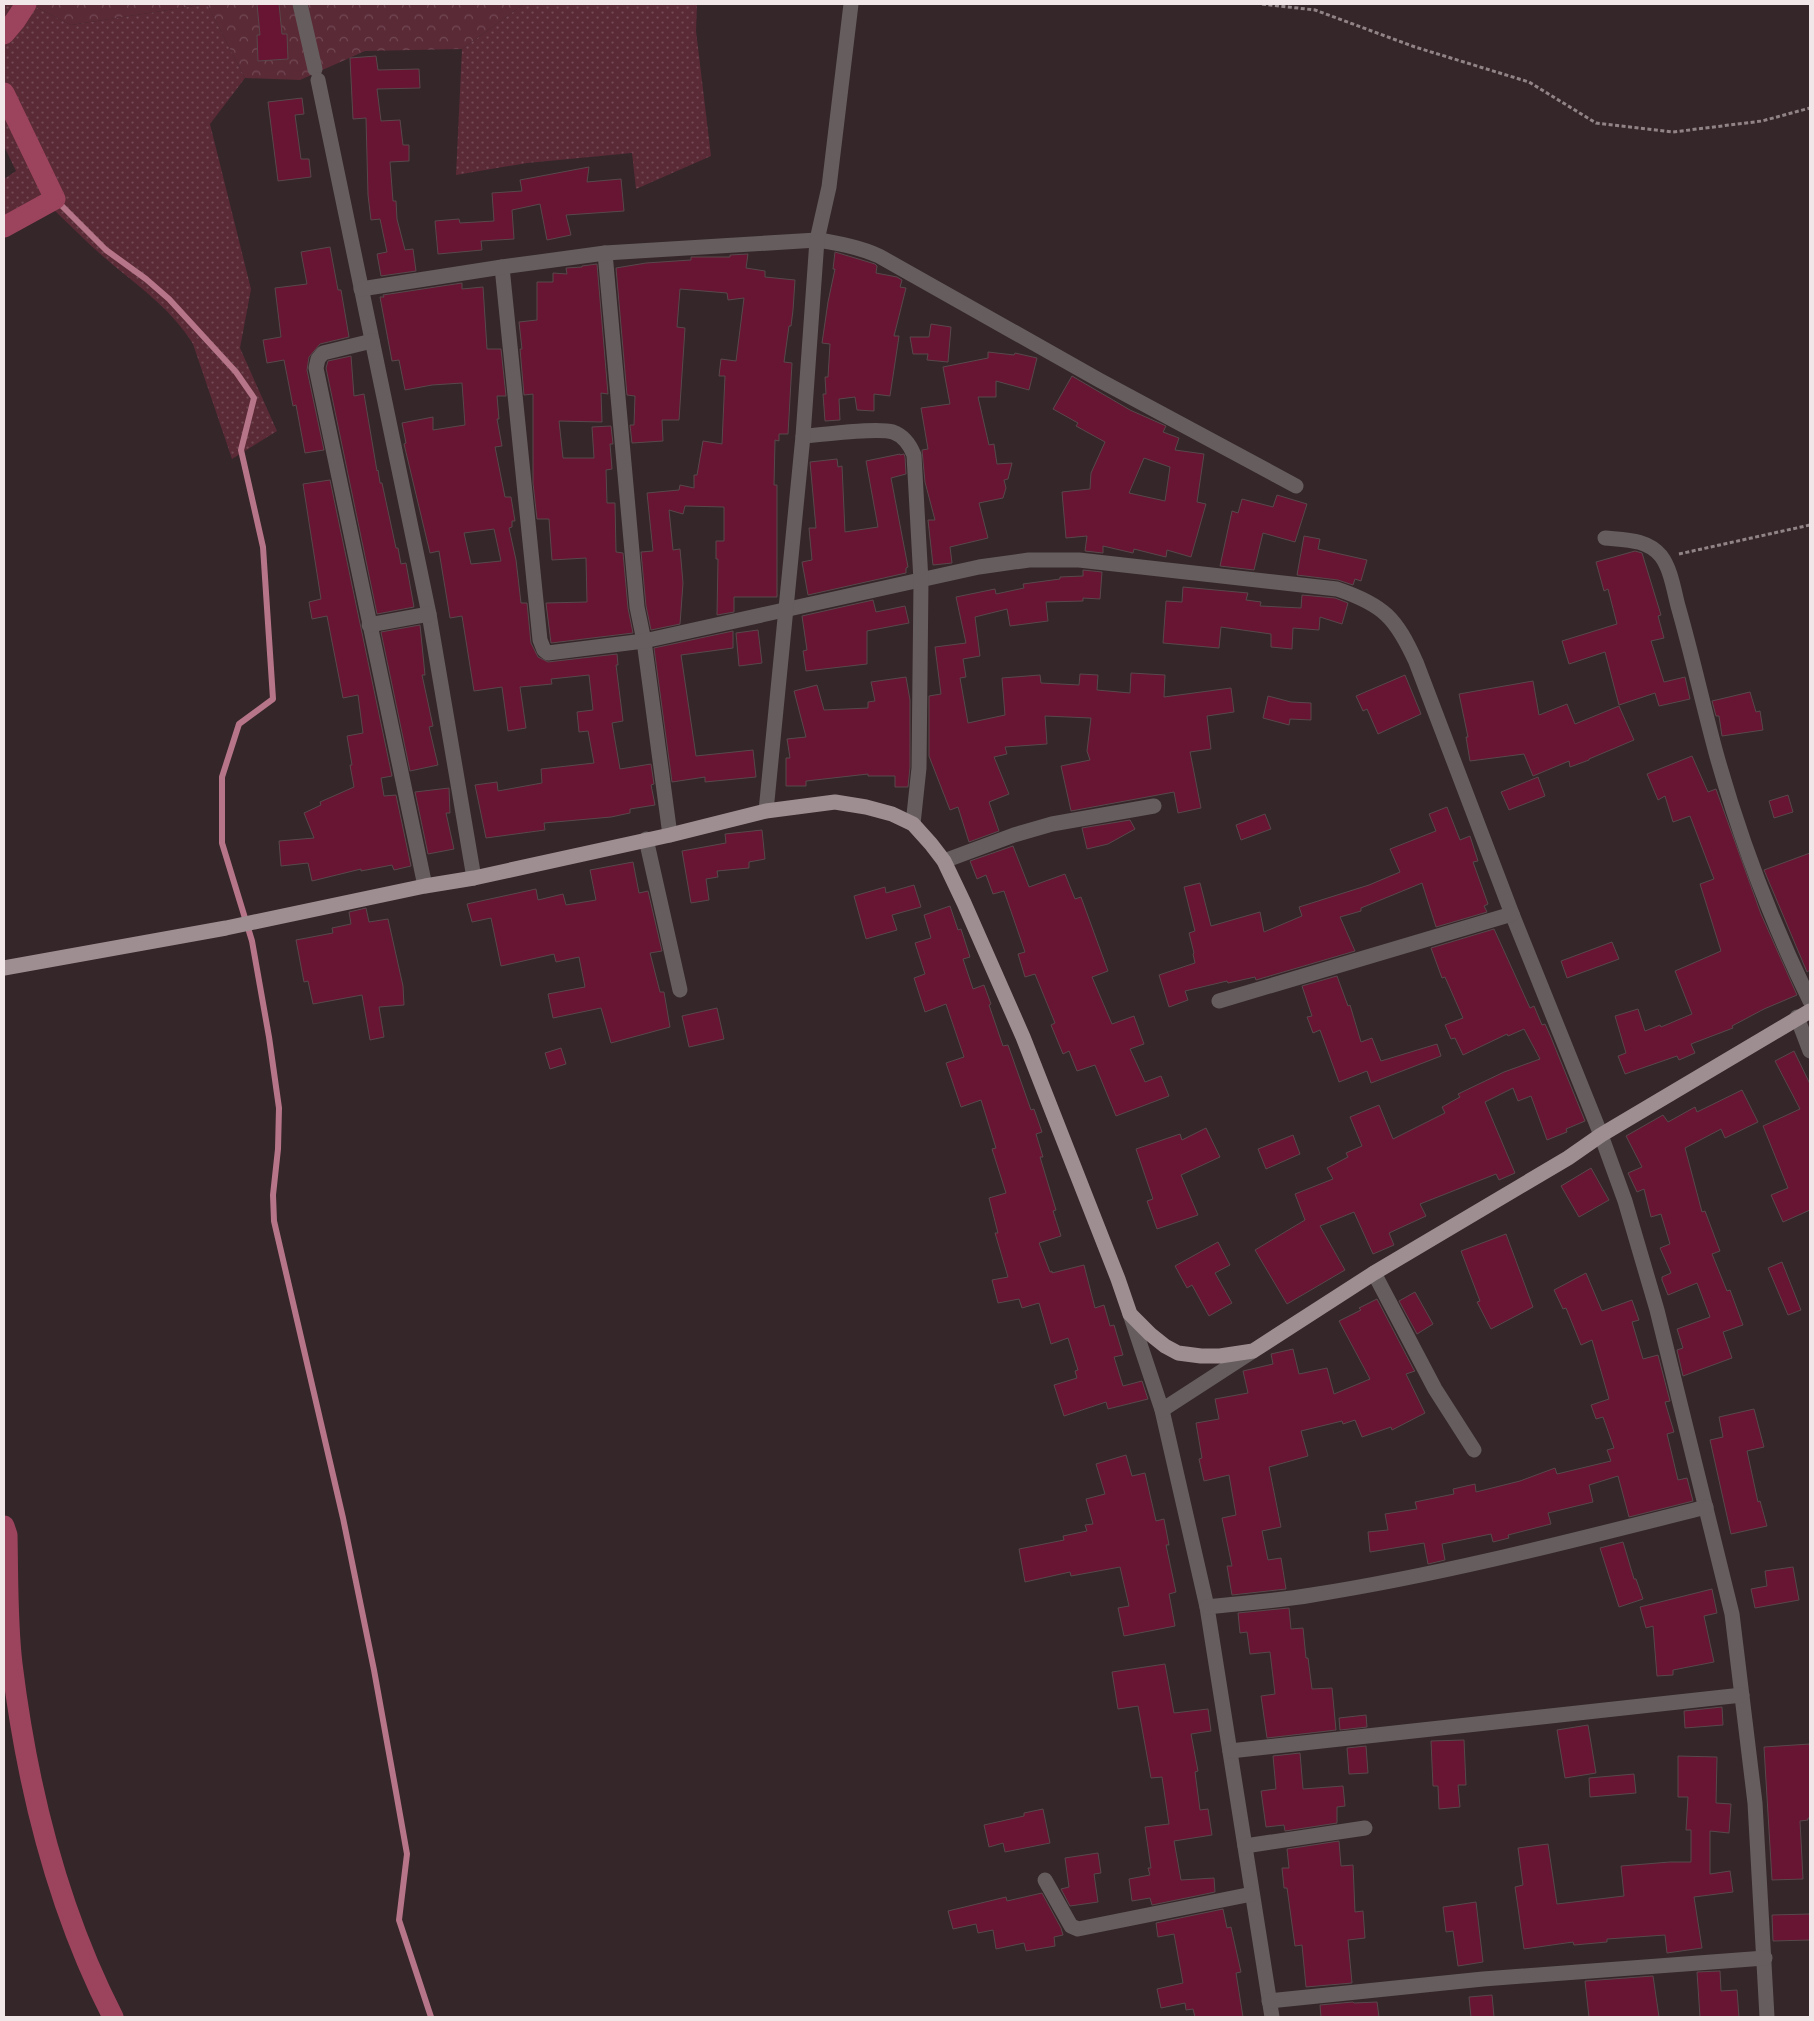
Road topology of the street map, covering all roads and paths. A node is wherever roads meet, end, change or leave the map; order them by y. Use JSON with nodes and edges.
{"nodes":[{"id":1,"x":300,"y":4,"type":"edge"},
{"id":2,"x":851,"y":4,"type":"edge"},
{"id":3,"x":1262,"y":4,"type":"edge"},
{"id":4,"x":1810,"y":108,"type":"edge"},
{"id":5,"x":817,"y":240,"type":"junction"},
{"id":6,"x":605,"y":253,"type":"junction"},
{"id":7,"x":502,"y":266,"type":"junction"},
{"id":8,"x":361,"y":289,"type":"junction"},
{"id":9,"x":372,"y":340,"type":"junction"},
{"id":10,"x":803,"y":436,"type":"junction"},
{"id":11,"x":1296,"y":486,"type":"dead end"},
{"id":12,"x":1810,"y":526,"type":"edge"},
{"id":13,"x":1605,"y":538,"type":"dead end"},
{"id":14,"x":1662,"y":558,"type":"junction"},
{"id":15,"x":921,"y":581,"type":"junction"},
{"id":16,"x":786,"y":611,"type":"junction"},
{"id":17,"x":429,"y":614,"type":"junction"},
{"id":18,"x":369,"y":624,"type":"junction"},
{"id":19,"x":644,"y":641,"type":"junction"},
{"id":20,"x":1154,"y":806,"type":"dead end"},
{"id":21,"x":766,"y":811,"type":"junction"},
{"id":22,"x":913,"y":824,"type":"junction"},
{"id":23,"x":670,"y":835,"type":"junction"},
{"id":24,"x":646,"y":839,"type":"junction"},
{"id":25,"x":944,"y":861,"type":"junction"},
{"id":26,"x":474,"y":878,"type":"junction"},
{"id":27,"x":425,"y":886,"type":"junction"},
{"id":28,"x":1512,"y":914,"type":"junction"},
{"id":29,"x":4,"y":968,"type":"edge"},
{"id":30,"x":680,"y":990,"type":"dead end"},
{"id":31,"x":1219,"y":1001,"type":"dead end"},
{"id":32,"x":1810,"y":1001,"type":"edge"},
{"id":33,"x":1804,"y":1014,"type":"edge"},
{"id":34,"x":1810,"y":1051,"type":"edge"},
{"id":35,"x":1601,"y":1135,"type":"junction"},
{"id":36,"x":1374,"y":1273,"type":"junction"},
{"id":37,"x":1130,"y":1314,"type":"junction"},
{"id":38,"x":1253,"y":1351,"type":"junction"},
{"id":39,"x":1162,"y":1410,"type":"junction"},
{"id":40,"x":1474,"y":1450,"type":"dead end"},
{"id":41,"x":1706,"y":1506,"type":"junction"},
{"id":42,"x":1206,"y":1607,"type":"junction"},
{"id":43,"x":1742,"y":1695,"type":"junction"},
{"id":44,"x":1230,"y":1751,"type":"junction"},
{"id":45,"x":1365,"y":1828,"type":"dead end"},
{"id":46,"x":1245,"y":1846,"type":"junction"},
{"id":47,"x":1044,"y":1880,"type":"dead end"},
{"id":48,"x":1252,"y":1894,"type":"junction"},
{"id":49,"x":1765,"y":1958,"type":"junction"},
{"id":50,"x":1269,"y":2001,"type":"junction"},
{"id":51,"x":1272,"y":2017,"type":"edge"},
{"id":52,"x":1768,"y":2017,"type":"edge"}],
"edges":[{"from":1,"to":8,"type":"street"},
{"from":2,"to":5,"type":"street"},
{"from":3,"to":4,"type":"path"},
{"from":5,"to":6,"type":"street"},
{"from":5,"to":10,"type":"street"},
{"from":5,"to":11,"type":"street"},
{"from":6,"to":7,"type":"street"},
{"from":6,"to":19,"type":"street"},
{"from":7,"to":8,"type":"street"},
{"from":7,"to":19,"type":"street"},
{"from":8,"to":9,"type":"street"},
{"from":9,"to":17,"type":"street"},
{"from":9,"to":18,"type":"street"},
{"from":10,"to":15,"type":"street"},
{"from":10,"to":16,"type":"street"},
{"from":12,"to":14,"type":"path"},
{"from":13,"to":14,"type":"street"},
{"from":14,"to":32,"type":"street"},
{"from":15,"to":16,"type":"street"},
{"from":15,"to":22,"type":"street"},
{"from":15,"to":28,"type":"street"},
{"from":16,"to":19,"type":"street"},
{"from":16,"to":21,"type":"street"},
{"from":17,"to":18,"type":"street"},
{"from":17,"to":26,"type":"street"},
{"from":18,"to":27,"type":"street"},
{"from":19,"to":23,"type":"street"},
{"from":20,"to":25,"type":"street"},
{"from":21,"to":22,"type":"main road"},
{"from":21,"to":23,"type":"main road"},
{"from":22,"to":25,"type":"main road"},
{"from":23,"to":24,"type":"main road"},
{"from":24,"to":26,"type":"main road"},
{"from":24,"to":30,"type":"street"},
{"from":25,"to":37,"type":"main road"},
{"from":26,"to":27,"type":"main road"},
{"from":27,"to":29,"type":"main road"},
{"from":28,"to":31,"type":"street"},
{"from":28,"to":35,"type":"street"},
{"from":33,"to":34,"type":"street"},
{"from":33,"to":35,"type":"main road"},
{"from":35,"to":36,"type":"main road"},
{"from":35,"to":41,"type":"street"},
{"from":36,"to":38,"type":"main road"},
{"from":36,"to":40,"type":"street"},
{"from":37,"to":38,"type":"main road"},
{"from":37,"to":39,"type":"street"},
{"from":38,"to":39,"type":"street"},
{"from":39,"to":42,"type":"street"},
{"from":41,"to":42,"type":"street"},
{"from":41,"to":43,"type":"street"},
{"from":42,"to":44,"type":"street"},
{"from":43,"to":44,"type":"street"},
{"from":43,"to":49,"type":"street"},
{"from":44,"to":46,"type":"street"},
{"from":45,"to":46,"type":"street"},
{"from":46,"to":48,"type":"street"},
{"from":47,"to":48,"type":"street"},
{"from":48,"to":50,"type":"street"},
{"from":49,"to":50,"type":"street"},
{"from":49,"to":52,"type":"street"},
{"from":50,"to":51,"type":"street"}]}
